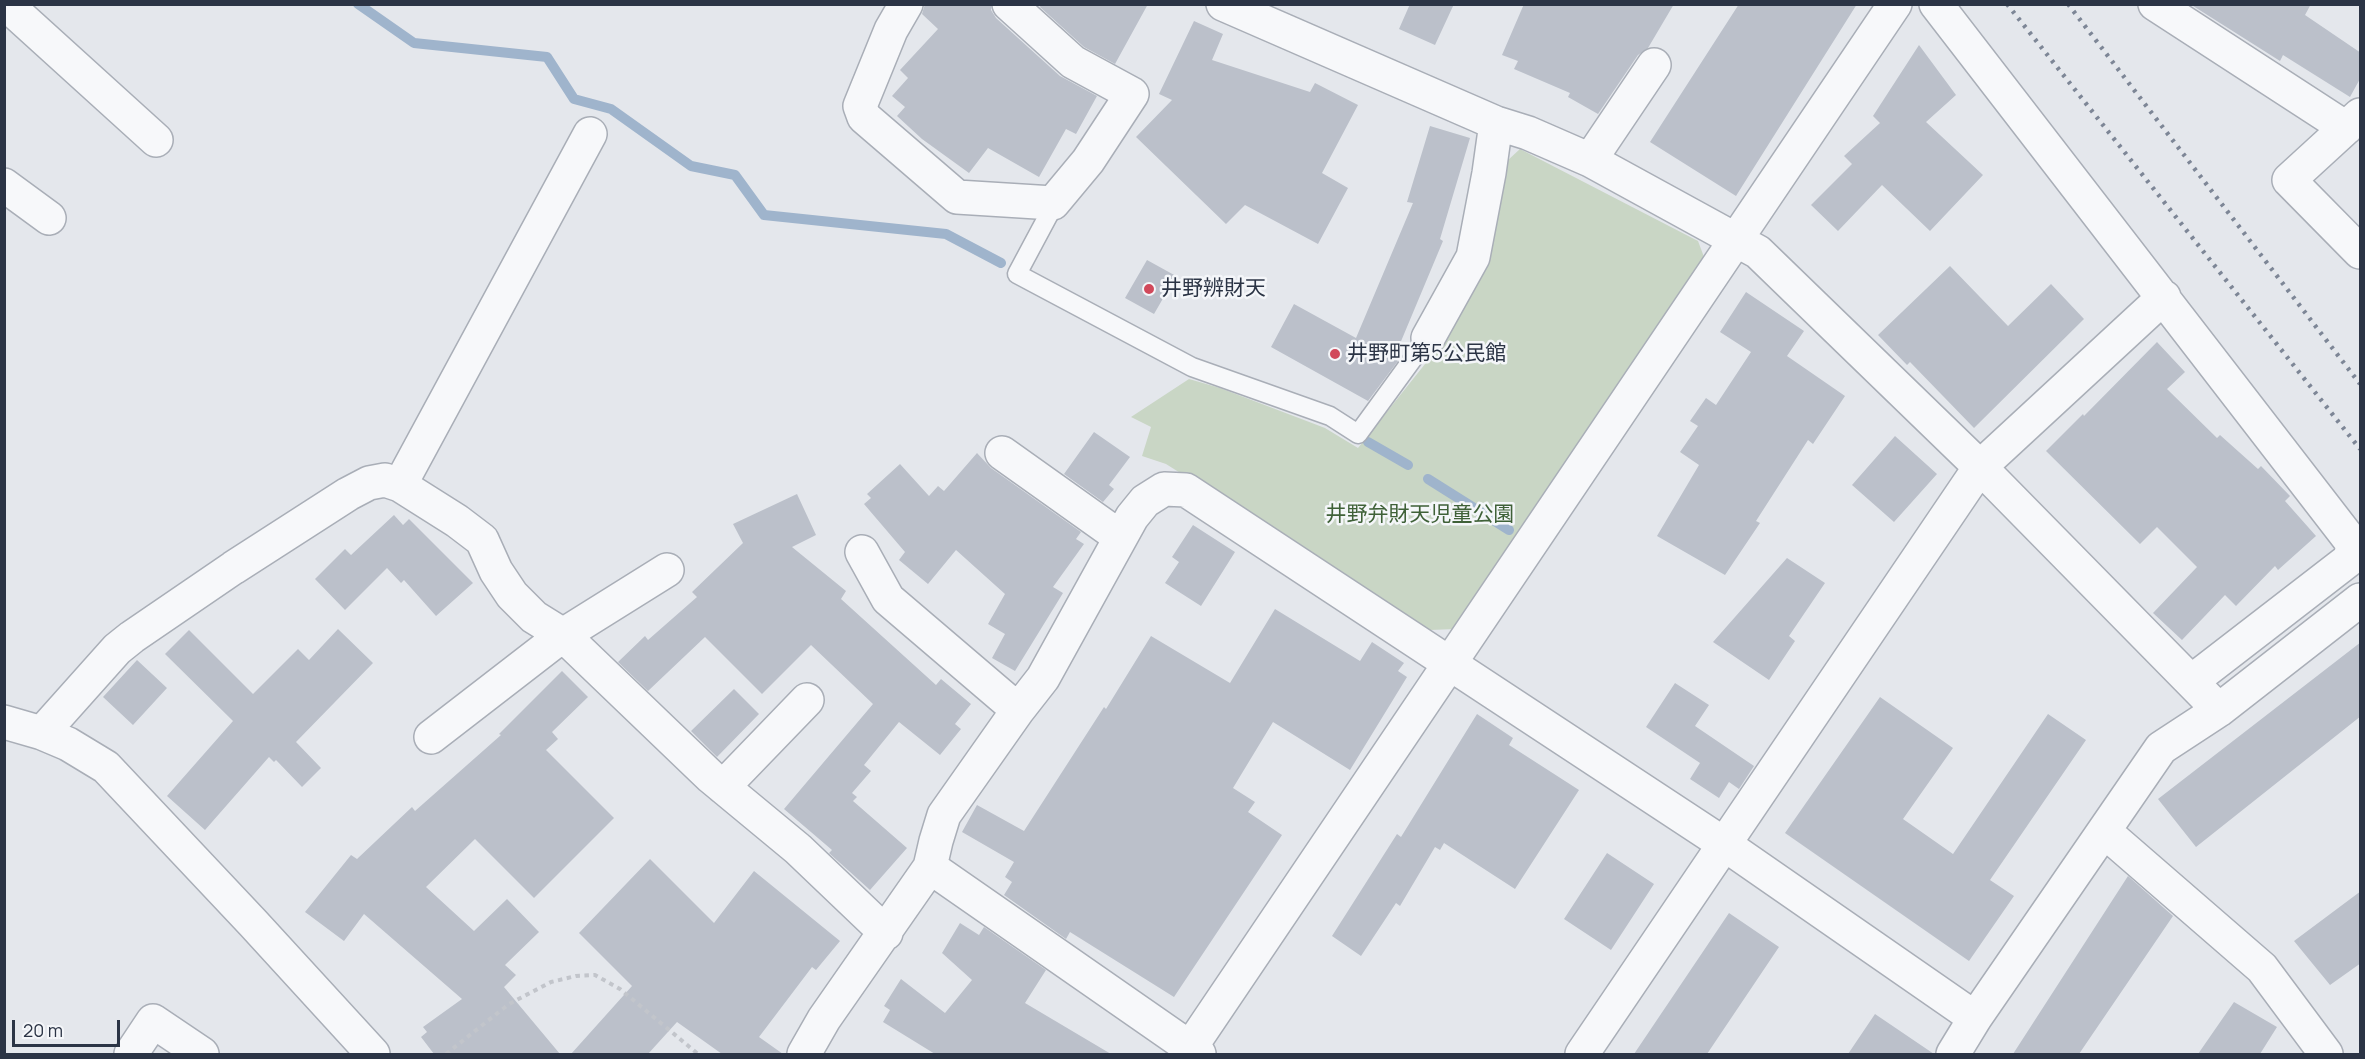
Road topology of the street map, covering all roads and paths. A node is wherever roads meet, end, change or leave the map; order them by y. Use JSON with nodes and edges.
{"nodes":[{"id":1,"x":6,"y":4,"type":"edge"},
{"id":2,"x":906,"y":4,"type":"edge"},
{"id":3,"x":1009,"y":4,"type":"edge"},
{"id":4,"x":1223,"y":4,"type":"edge"},
{"id":5,"x":1895,"y":4,"type":"edge"},
{"id":6,"x":1936,"y":4,"type":"edge"},
{"id":7,"x":2155,"y":4,"type":"edge"},
{"id":8,"x":1654,"y":65,"type":"dead end"},
{"id":9,"x":2353,"y":122,"type":"edge"},
{"id":10,"x":1496,"y":123,"type":"junction"},
{"id":11,"x":590,"y":134,"type":"dead end"},
{"id":12,"x":156,"y":140,"type":"dead end"},
{"id":13,"x":1590,"y":160,"type":"junction"},
{"id":14,"x":4,"y":185,"type":"edge"},
{"id":15,"x":1056,"y":201,"type":"junction"},
{"id":16,"x":49,"y":218,"type":"dead end"},
{"id":17,"x":1736,"y":240,"type":"junction"},
{"id":18,"x":2361,"y":252,"type":"edge"},
{"id":19,"x":2164,"y":297,"type":"junction"},
{"id":20,"x":1428,"y":338,"type":"joint"},
{"id":21,"x":1002,"y":453,"type":"dead end"},
{"id":22,"x":1980,"y":467,"type":"junction"},
{"id":23,"x":400,"y":484,"type":"junction"},
{"id":24,"x":1120,"y":537,"type":"junction"},
{"id":25,"x":862,"y":552,"type":"dead end"},
{"id":26,"x":667,"y":570,"type":"dead end"},
{"id":27,"x":2361,"y":600,"type":"edge"},
{"id":28,"x":563,"y":635,"type":"junction"},
{"id":29,"x":1449,"y":664,"type":"junction"},
{"id":30,"x":2192,"y":681,"type":"junction"},
{"id":31,"x":807,"y":700,"type":"dead end"},
{"id":32,"x":1018,"y":710,"type":"junction"},
{"id":33,"x":2219,"y":710,"type":"junction"},
{"id":34,"x":4,"y":722,"type":"edge"},
{"id":35,"x":42,"y":733,"type":"junction"},
{"id":36,"x":431,"y":738,"type":"dead end"},
{"id":37,"x":723,"y":787,"type":"junction"},
{"id":38,"x":2104,"y":831,"type":"junction"},
{"id":39,"x":1724,"y":844,"type":"junction"},
{"id":40,"x":930,"y":867,"type":"junction"},
{"id":41,"x":886,"y":933,"type":"junction"},
{"id":42,"x":1975,"y":1018,"type":"junction"},
{"id":43,"x":1191,"y":1052,"type":"edge"},
{"id":44,"x":131,"y":1054,"type":"edge"},
{"id":45,"x":202,"y":1054,"type":"edge"},
{"id":46,"x":373,"y":1054,"type":"edge"},
{"id":47,"x":446,"y":1054,"type":"edge"},
{"id":48,"x":698,"y":1054,"type":"edge"},
{"id":49,"x":804,"y":1054,"type":"edge"},
{"id":50,"x":1582,"y":1054,"type":"edge"},
{"id":51,"x":1953,"y":1054,"type":"edge"},
{"id":52,"x":2326,"y":1054,"type":"edge"}],
"edges":[{"from":1,"to":12,"type":"street"},
{"from":2,"to":15,"type":"street"},
{"from":3,"to":15,"type":"street"},
{"from":4,"to":10,"type":"street"},
{"from":5,"to":17,"type":"street"},
{"from":6,"to":19,"type":"street"},
{"from":7,"to":9,"type":"street"},
{"from":8,"to":13,"type":"street"},
{"from":9,"to":18,"type":"street"},
{"from":10,"to":13,"type":"street"},
{"from":10,"to":20,"type":"street"},
{"from":11,"to":23,"type":"street"},
{"from":13,"to":17,"type":"street"},
{"from":14,"to":16,"type":"street"},
{"from":15,"to":20,"type":"lane"},
{"from":17,"to":22,"type":"street"},
{"from":17,"to":29,"type":"street"},
{"from":19,"to":22,"type":"street"},
{"from":19,"to":30,"type":"street"},
{"from":21,"to":24,"type":"street"},
{"from":22,"to":30,"type":"street"},
{"from":22,"to":39,"type":"street"},
{"from":23,"to":28,"type":"street"},
{"from":23,"to":35,"type":"street"},
{"from":24,"to":29,"type":"street"},
{"from":24,"to":32,"type":"street"},
{"from":25,"to":32,"type":"street"},
{"from":26,"to":28,"type":"street"},
{"from":27,"to":33,"type":"street"},
{"from":28,"to":36,"type":"street"},
{"from":28,"to":37,"type":"street"},
{"from":29,"to":39,"type":"street"},
{"from":29,"to":43,"type":"street"},
{"from":30,"to":33,"type":"street"},
{"from":31,"to":37,"type":"street"},
{"from":32,"to":40,"type":"street"},
{"from":33,"to":38,"type":"street"},
{"from":34,"to":35,"type":"street"},
{"from":35,"to":46,"type":"street"},
{"from":37,"to":41,"type":"street"},
{"from":38,"to":42,"type":"street"},
{"from":38,"to":52,"type":"street"},
{"from":39,"to":42,"type":"street"},
{"from":39,"to":50,"type":"street"},
{"from":40,"to":41,"type":"street"},
{"from":40,"to":43,"type":"street"},
{"from":41,"to":49,"type":"street"},
{"from":42,"to":51,"type":"street"},
{"from":44,"to":45,"type":"street"},
{"from":47,"to":48,"type":"path"}]}
